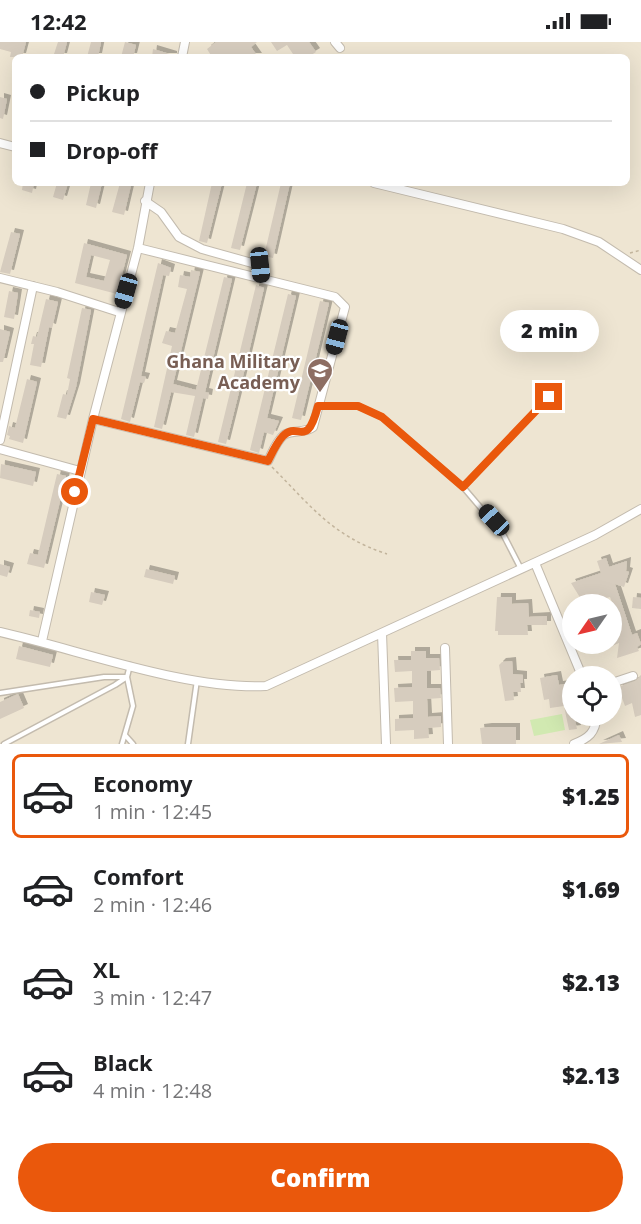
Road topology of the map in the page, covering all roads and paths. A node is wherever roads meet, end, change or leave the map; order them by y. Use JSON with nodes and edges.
{"nodes":[{"id":1,"x":149,"y":186,"type":"edge"},
{"id":2,"x":386,"y":186,"type":"edge"},
{"id":3,"x":145,"y":201,"type":"junction"},
{"id":4,"x":138,"y":248,"type":"junction"},
{"id":5,"x":641,"y":270,"type":"edge"},
{"id":6,"x":0,"y":278,"type":"edge"},
{"id":7,"x":261,"y":279,"type":"junction"},
{"id":8,"x":33,"y":286,"type":"junction"},
{"id":9,"x":119,"y":312,"type":"junction"},
{"id":10,"x":549,"y":397,"type":"dead end"},
{"id":11,"x":318,"y":406,"type":"junction"},
{"id":12,"x":93,"y":419,"type":"junction"},
{"id":13,"x":0,"y":440,"type":"edge"},
{"id":14,"x":0,"y":449,"type":"edge"},
{"id":15,"x":268,"y":461,"type":"junction"},
{"id":16,"x":80,"y":471,"type":"junction"},
{"id":17,"x":463,"y":487,"type":"junction"},
{"id":18,"x":641,"y":509,"type":"edge"},
{"id":19,"x":387,"y":554,"type":"dead end"},
{"id":20,"x":535,"y":562,"type":"junction"},
{"id":21,"x":521,"y":569,"type":"junction"},
{"id":22,"x":0,"y":632,"type":"edge"},
{"id":23,"x":382,"y":633,"type":"junction"},
{"id":24,"x":42,"y":641,"type":"junction"},
{"id":25,"x":444,"y":648,"type":"dead end"},
{"id":26,"x":130,"y":665,"type":"junction"},
{"id":27,"x":578,"y":666,"type":"edge"},
{"id":28,"x":633,"y":676,"type":"dead end"},
{"id":29,"x":127,"y":677,"type":"junction"},
{"id":30,"x":197,"y":679,"type":"junction"},
{"id":31,"x":622,"y":680,"type":"edge"},
{"id":32,"x":0,"y":693,"type":"edge"},
{"id":33,"x":596,"y":726,"type":"edge"},
{"id":34,"x":125,"y":734,"type":"junction"},
{"id":35,"x":4,"y":744,"type":"edge"},
{"id":36,"x":122,"y":744,"type":"edge"},
{"id":37,"x":133,"y":744,"type":"edge"},
{"id":38,"x":188,"y":744,"type":"edge"},
{"id":39,"x":386,"y":744,"type":"edge"},
{"id":40,"x":448,"y":744,"type":"edge"},
{"id":41,"x":573,"y":744,"type":"edge"}],
"edges":[{"from":1,"to":3,"type":"street"},
{"from":2,"to":5,"type":"street"},
{"from":3,"to":4,"type":"street"},
{"from":3,"to":7,"type":"street"},
{"from":4,"to":7,"type":"street"},
{"from":4,"to":9,"type":"street"},
{"from":6,"to":8,"type":"street"},
{"from":7,"to":11,"type":"street"},
{"from":8,"to":9,"type":"street"},
{"from":8,"to":13,"type":"street"},
{"from":9,"to":12,"type":"street"},
{"from":10,"to":17,"type":"lane"},
{"from":11,"to":15,"type":"street"},
{"from":11,"to":17,"type":"lane"},
{"from":12,"to":15,"type":"street"},
{"from":12,"to":16,"type":"street"},
{"from":14,"to":16,"type":"street"},
{"from":15,"to":19,"type":"path"},
{"from":16,"to":24,"type":"street"},
{"from":17,"to":21,"type":"lane"},
{"from":18,"to":20,"type":"street"},
{"from":20,"to":21,"type":"street"},
{"from":20,"to":27,"type":"street"},
{"from":21,"to":23,"type":"street"},
{"from":22,"to":24,"type":"street"},
{"from":23,"to":30,"type":"street"},
{"from":23,"to":39,"type":"street"},
{"from":24,"to":26,"type":"street"},
{"from":25,"to":40,"type":"street"},
{"from":26,"to":29,"type":"lane"},
{"from":26,"to":30,"type":"street"},
{"from":28,"to":31,"type":"street"},
{"from":29,"to":32,"type":"lane"},
{"from":29,"to":34,"type":"lane"},
{"from":29,"to":35,"type":"lane"},
{"from":30,"to":38,"type":"lane"},
{"from":33,"to":41,"type":"street"},
{"from":34,"to":36,"type":"lane"},
{"from":34,"to":37,"type":"lane"}]}
